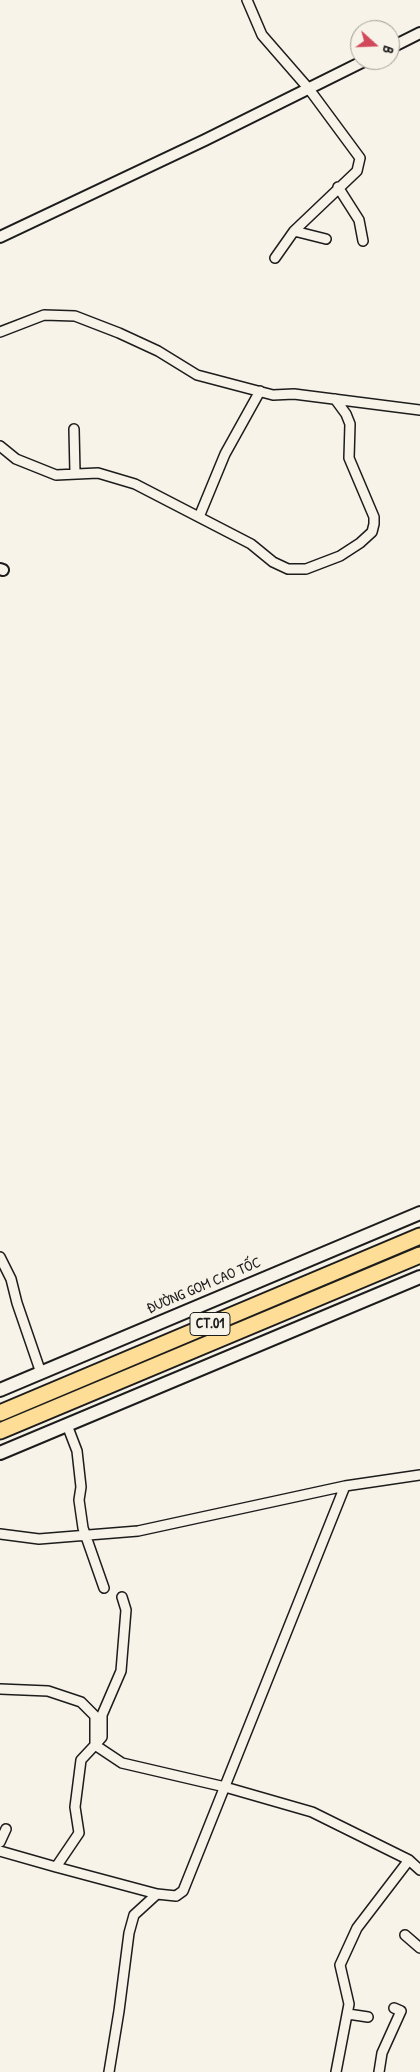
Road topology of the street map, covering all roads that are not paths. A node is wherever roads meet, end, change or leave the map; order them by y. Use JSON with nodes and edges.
{"nodes":[{"id":1,"x":247,"y":0,"type":"edge"},
{"id":2,"x":420,"y":33,"type":"edge"},
{"id":3,"x":400,"y":43,"type":"edge"},
{"id":4,"x":350,"y":68,"type":"edge"},
{"id":5,"x":309,"y":89,"type":"junction"},
{"id":6,"x":338,"y":187,"type":"junction"},
{"id":7,"x":294,"y":231,"type":"junction"},
{"id":8,"x":0,"y":237,"type":"edge"},
{"id":9,"x":326,"y":239,"type":"dead end"},
{"id":10,"x":362,"y":241,"type":"dead end"},
{"id":11,"x":275,"y":258,"type":"dead end"},
{"id":12,"x":0,"y":332,"type":"edge"},
{"id":13,"x":260,"y":391,"type":"junction"},
{"id":14,"x":335,"y":399,"type":"junction"},
{"id":15,"x":420,"y":410,"type":"edge"},
{"id":16,"x":74,"y":429,"type":"dead end"},
{"id":17,"x":0,"y":446,"type":"edge"},
{"id":18,"x":75,"y":473,"type":"junction"},
{"id":19,"x":199,"y":517,"type":"junction"},
{"id":20,"x":420,"y":1213,"type":"edge"},
{"id":21,"x":420,"y":1236,"type":"edge"},
{"id":22,"x":420,"y":1255,"type":"edge"},
{"id":23,"x":0,"y":1257,"type":"edge"},
{"id":24,"x":420,"y":1277,"type":"edge"},
{"id":25,"x":41,"y":1373,"type":"junction"},
{"id":26,"x":0,"y":1390,"type":"edge"},
{"id":27,"x":0,"y":1412,"type":"edge"},
{"id":28,"x":67,"y":1425,"type":"junction"},
{"id":29,"x":0,"y":1431,"type":"edge"},
{"id":30,"x":0,"y":1453,"type":"edge"},
{"id":31,"x":420,"y":1475,"type":"edge"},
{"id":32,"x":344,"y":1486,"type":"junction"},
{"id":33,"x":0,"y":1534,"type":"edge"},
{"id":34,"x":86,"y":1536,"type":"junction"},
{"id":35,"x":104,"y":1588,"type":"dead end"},
{"id":36,"x":122,"y":1598,"type":"dead end"},
{"id":37,"x":0,"y":1689,"type":"edge"},
{"id":38,"x":95,"y":1745,"type":"junction"},
{"id":39,"x":225,"y":1787,"type":"junction"},
{"id":40,"x":6,"y":1829,"type":"dead end"},
{"id":41,"x":0,"y":1842,"type":"edge"},
{"id":42,"x":0,"y":1851,"type":"edge"},
{"id":43,"x":409,"y":1860,"type":"junction"},
{"id":44,"x":56,"y":1867,"type":"junction"},
{"id":45,"x":420,"y":1870,"type":"edge"},
{"id":46,"x":157,"y":1894,"type":"junction"},
{"id":47,"x":405,"y":1935,"type":"dead end"},
{"id":48,"x":420,"y":1948,"type":"edge"},
{"id":49,"x":394,"y":2008,"type":"dead end"},
{"id":50,"x":348,"y":2014,"type":"junction"},
{"id":51,"x":368,"y":2017,"type":"dead end"},
{"id":52,"x":109,"y":2072,"type":"edge"},
{"id":53,"x":336,"y":2072,"type":"edge"},
{"id":54,"x":379,"y":2072,"type":"edge"}],
"edges":[{"from":1,"to":5,"type":"street"},
{"from":2,"to":3,"type":"street"},
{"from":4,"to":5,"type":"street"},
{"from":5,"to":6,"type":"street"},
{"from":5,"to":8,"type":"street"},
{"from":6,"to":7,"type":"street"},
{"from":6,"to":10,"type":"street"},
{"from":7,"to":9,"type":"street"},
{"from":7,"to":11,"type":"street"},
{"from":12,"to":13,"type":"street"},
{"from":13,"to":14,"type":"street"},
{"from":13,"to":19,"type":"street"},
{"from":14,"to":15,"type":"street"},
{"from":14,"to":19,"type":"street"},
{"from":16,"to":18,"type":"street"},
{"from":17,"to":18,"type":"street"},
{"from":18,"to":19,"type":"street"},
{"from":20,"to":25,"type":"main road","name":"ĐƯỜNG GOM CAO TỐC"},
{"from":21,"to":27,"type":"highway","number":"CT.01"},
{"from":22,"to":29,"type":"highway","number":"CT.01"},
{"from":23,"to":25,"type":"street"},
{"from":24,"to":28,"type":"main road"},
{"from":25,"to":26,"type":"main road","name":"ĐƯỜNG GOM CAO TỐC"},
{"from":28,"to":30,"type":"main road"},
{"from":28,"to":34,"type":"street"},
{"from":31,"to":32,"type":"street"},
{"from":32,"to":34,"type":"street"},
{"from":32,"to":39,"type":"street"},
{"from":33,"to":34,"type":"street"},
{"from":34,"to":35,"type":"street"},
{"from":36,"to":38,"type":"street"},
{"from":37,"to":38,"type":"street"},
{"from":38,"to":39,"type":"street"},
{"from":38,"to":44,"type":"street"},
{"from":39,"to":43,"type":"street"},
{"from":39,"to":46,"type":"street"},
{"from":40,"to":41,"type":"street"},
{"from":42,"to":44,"type":"street"},
{"from":43,"to":45,"type":"street"},
{"from":43,"to":50,"type":"street"},
{"from":44,"to":46,"type":"street"},
{"from":46,"to":52,"type":"street"},
{"from":47,"to":48,"type":"street"},
{"from":49,"to":54,"type":"street"},
{"from":50,"to":51,"type":"street"},
{"from":50,"to":53,"type":"street"}]}
